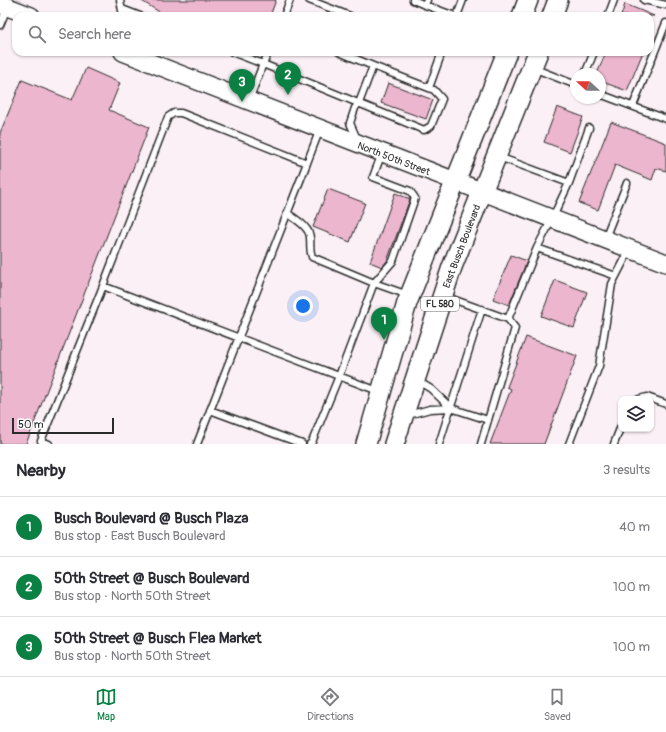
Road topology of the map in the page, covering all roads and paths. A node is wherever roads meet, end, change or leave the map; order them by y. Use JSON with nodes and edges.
{"nodes":[{"id":1,"x":120,"y":0,"type":"edge"},
{"id":2,"x":290,"y":0,"type":"edge"},
{"id":3,"x":309,"y":0,"type":"edge"},
{"id":4,"x":413,"y":0,"type":"edge"},
{"id":5,"x":463,"y":0,"type":"edge"},
{"id":6,"x":558,"y":0,"type":"edge"},
{"id":7,"x":614,"y":0,"type":"edge"},
{"id":8,"x":644,"y":0,"type":"edge"},
{"id":9,"x":426,"y":2,"type":"edge"},
{"id":10,"x":4,"y":5,"type":"edge"},
{"id":11,"x":666,"y":5,"type":"edge"},
{"id":12,"x":122,"y":9,"type":"junction"},
{"id":13,"x":21,"y":12,"type":"edge"},
{"id":14,"x":122,"y":12,"type":"edge"},
{"id":15,"x":130,"y":12,"type":"edge"},
{"id":16,"x":286,"y":12,"type":"edge"},
{"id":17,"x":340,"y":12,"type":"edge"},
{"id":18,"x":447,"y":12,"type":"edge"},
{"id":19,"x":458,"y":12,"type":"edge"},
{"id":20,"x":554,"y":12,"type":"edge"},
{"id":21,"x":610,"y":12,"type":"edge"},
{"id":22,"x":666,"y":23,"type":"edge"},
{"id":23,"x":0,"y":25,"type":"edge"},
{"id":24,"x":654,"y":53,"type":"edge"},
{"id":25,"x":136,"y":56,"type":"edge"},
{"id":26,"x":243,"y":56,"type":"edge"},
{"id":27,"x":267,"y":56,"type":"edge"},
{"id":28,"x":349,"y":56,"type":"edge"},
{"id":29,"x":441,"y":56,"type":"edge"},
{"id":30,"x":505,"y":56,"type":"edge"},
{"id":31,"x":592,"y":56,"type":"edge"},
{"id":32,"x":653,"y":56,"type":"edge"},
{"id":33,"x":535,"y":60,"type":"edge"},
{"id":34,"x":264,"y":64,"type":"junction"},
{"id":35,"x":373,"y":66,"type":"junction"},
{"id":36,"x":587,"y":68,"type":"edge"},
{"id":37,"x":570,"y":80,"type":"edge"},
{"id":38,"x":429,"y":88,"type":"junction"},
{"id":39,"x":606,"y":96,"type":"edge"},
{"id":40,"x":249,"y":101,"type":"junction"},
{"id":41,"x":359,"y":103,"type":"junction"},
{"id":42,"x":633,"y":106,"type":"junction"},
{"id":43,"x":666,"y":119,"type":"edge"},
{"id":44,"x":589,"y":128,"type":"dead end"},
{"id":45,"x":320,"y":129,"type":"junction"},
{"id":46,"x":359,"y":144,"type":"junction"},
{"id":47,"x":382,"y":153,"type":"junction"},
{"id":48,"x":496,"y":155,"type":"junction"},
{"id":49,"x":307,"y":163,"type":"junction"},
{"id":50,"x":455,"y":182,"type":"junction"},
{"id":51,"x":569,"y":183,"type":"junction"},
{"id":52,"x":627,"y":183,"type":"dead end"},
{"id":53,"x":482,"y":192,"type":"junction"},
{"id":54,"x":287,"y":213,"type":"junction"},
{"id":55,"x":552,"y":219,"type":"junction"},
{"id":56,"x":604,"y":240,"type":"junction"},
{"id":57,"x":537,"y":248,"type":"junction"},
{"id":58,"x":630,"y":249,"type":"junction"},
{"id":59,"x":666,"y":263,"type":"edge"},
{"id":60,"x":616,"y":276,"type":"junction"},
{"id":61,"x":374,"y":283,"type":"junction"},
{"id":62,"x":103,"y":286,"type":"junction"},
{"id":63,"x":442,"y":295,"type":"junction"},
{"id":64,"x":410,"y":296,"type":"junction"},
{"id":65,"x":482,"y":309,"type":"junction"},
{"id":66,"x":508,"y":319,"type":"junction"},
{"id":67,"x":238,"y":338,"type":"junction"},
{"id":68,"x":339,"y":376,"type":"junction"},
{"id":69,"x":416,"y":380,"type":"junction"},
{"id":70,"x":382,"y":393,"type":"junction"},
{"id":71,"x":654,"y":400,"type":"edge"},
{"id":72,"x":666,"y":404,"type":"edge"},
{"id":73,"x":451,"y":408,"type":"junction"},
{"id":74,"x":210,"y":410,"type":"junction"},
{"id":75,"x":403,"y":417,"type":"junction"},
{"id":76,"x":488,"y":420,"type":"junction"},
{"id":77,"x":619,"y":432,"type":"edge"},
{"id":78,"x":369,"y":441,"type":"edge"},
{"id":79,"x":40,"y":442,"type":"edge"},
{"id":80,"x":49,"y":444,"type":"edge"},
{"id":81,"x":197,"y":444,"type":"edge"},
{"id":82,"x":302,"y":444,"type":"edge"},
{"id":83,"x":310,"y":444,"type":"edge"},
{"id":84,"x":394,"y":444,"type":"edge"},
{"id":85,"x":438,"y":444,"type":"edge"},
{"id":86,"x":481,"y":444,"type":"edge"},
{"id":87,"x":568,"y":444,"type":"edge"},
{"id":88,"x":614,"y":444,"type":"edge"}],
"edges":[{"from":1,"to":12,"type":"lane"},
{"from":2,"to":16,"type":"lane"},
{"from":3,"to":17,"type":"lane"},
{"from":4,"to":9,"type":"lane"},
{"from":5,"to":19,"type":"lane"},
{"from":6,"to":20,"type":"main road"},
{"from":7,"to":21,"type":"lane"},
{"from":8,"to":11,"type":"lane"},
{"from":9,"to":18,"type":"lane"},
{"from":10,"to":13,"type":"street"},
{"from":10,"to":23,"type":"lane"},
{"from":12,"to":14,"type":"lane"},
{"from":12,"to":15,"type":"lane"},
{"from":22,"to":24,"type":"lane"},
{"from":25,"to":40,"type":"street","name":"North 50th Street"},
{"from":26,"to":34,"type":"lane"},
{"from":27,"to":34,"type":"lane"},
{"from":28,"to":35,"type":"lane"},
{"from":29,"to":38,"type":"lane"},
{"from":30,"to":50,"type":"main road","number":"FL 580"},
{"from":31,"to":36,"type":"lane"},
{"from":32,"to":42,"type":"lane"},
{"from":33,"to":37,"type":"lane"},
{"from":33,"to":48,"type":"main road","name":"East Busch Boulevard","number":"FL 580"},
{"from":34,"to":40,"type":"lane"},
{"from":34,"to":41,"type":"lane"},
{"from":35,"to":38,"type":"lane"},
{"from":35,"to":41,"type":"lane"},
{"from":38,"to":41,"type":"lane"},
{"from":39,"to":42,"type":"lane"},
{"from":40,"to":45,"type":"street","name":"North 50th Street"},
{"from":41,"to":46,"type":"lane"},
{"from":42,"to":43,"type":"lane"},
{"from":44,"to":51,"type":"lane"},
{"from":45,"to":46,"type":"street","name":"North 50th Street"},
{"from":45,"to":49,"type":"lane"},
{"from":46,"to":47,"type":"street","name":"North 50th Street"},
{"from":47,"to":50,"type":"street","name":"North 50th Street"},
{"from":47,"to":61,"type":"lane"},
{"from":48,"to":51,"type":"lane"},
{"from":48,"to":53,"type":"main road","name":"East Busch Boulevard","number":"FL 580"},
{"from":49,"to":54,"type":"lane"},
{"from":49,"to":62,"type":"lane"},
{"from":50,"to":53,"type":"street","name":"North 50th Street"},
{"from":50,"to":64,"type":"main road","number":"FL 580"},
{"from":51,"to":55,"type":"lane"},
{"from":52,"to":56,"type":"lane"},
{"from":53,"to":55,"type":"street","name":"North 50th Street"},
{"from":53,"to":63,"type":"main road","name":"East Busch Boulevard","number":"FL 580"},
{"from":54,"to":61,"type":"lane"},
{"from":54,"to":67,"type":"lane"},
{"from":55,"to":56,"type":"street","name":"North 50th Street"},
{"from":55,"to":57,"type":"lane"},
{"from":56,"to":58,"type":"street","name":"North 50th Street"},
{"from":57,"to":60,"type":"lane"},
{"from":57,"to":66,"type":"lane"},
{"from":58,"to":59,"type":"street","name":"North 50th Street"},
{"from":58,"to":60,"type":"lane"},
{"from":60,"to":87,"type":"lane"},
{"from":61,"to":64,"type":"lane"},
{"from":61,"to":68,"type":"lane"},
{"from":62,"to":67,"type":"lane"},
{"from":62,"to":79,"type":"lane"},
{"from":63,"to":65,"type":"lane"},
{"from":63,"to":69,"type":"main road","name":"East Busch Boulevard","number":"FL 580"},
{"from":64,"to":70,"type":"main road","number":"FL 580"},
{"from":65,"to":66,"type":"lane"},
{"from":65,"to":73,"type":"lane"},
{"from":66,"to":76,"type":"lane"},
{"from":67,"to":68,"type":"lane"},
{"from":67,"to":74,"type":"lane"},
{"from":68,"to":70,"type":"lane"},
{"from":68,"to":83,"type":"lane"},
{"from":69,"to":73,"type":"lane"},
{"from":69,"to":75,"type":"main road","name":"East Busch Boulevard","number":"FL 580"},
{"from":70,"to":78,"type":"main road","number":"FL 580"},
{"from":71,"to":72,"type":"lane"},
{"from":73,"to":75,"type":"lane"},
{"from":73,"to":76,"type":"lane"},
{"from":73,"to":85,"type":"lane"},
{"from":74,"to":81,"type":"lane"},
{"from":74,"to":82,"type":"lane"},
{"from":75,"to":84,"type":"main road","name":"East Busch Boulevard","number":"FL 580"},
{"from":76,"to":86,"type":"lane"},
{"from":77,"to":88,"type":"lane"},
{"from":79,"to":80,"type":"lane"}]}
